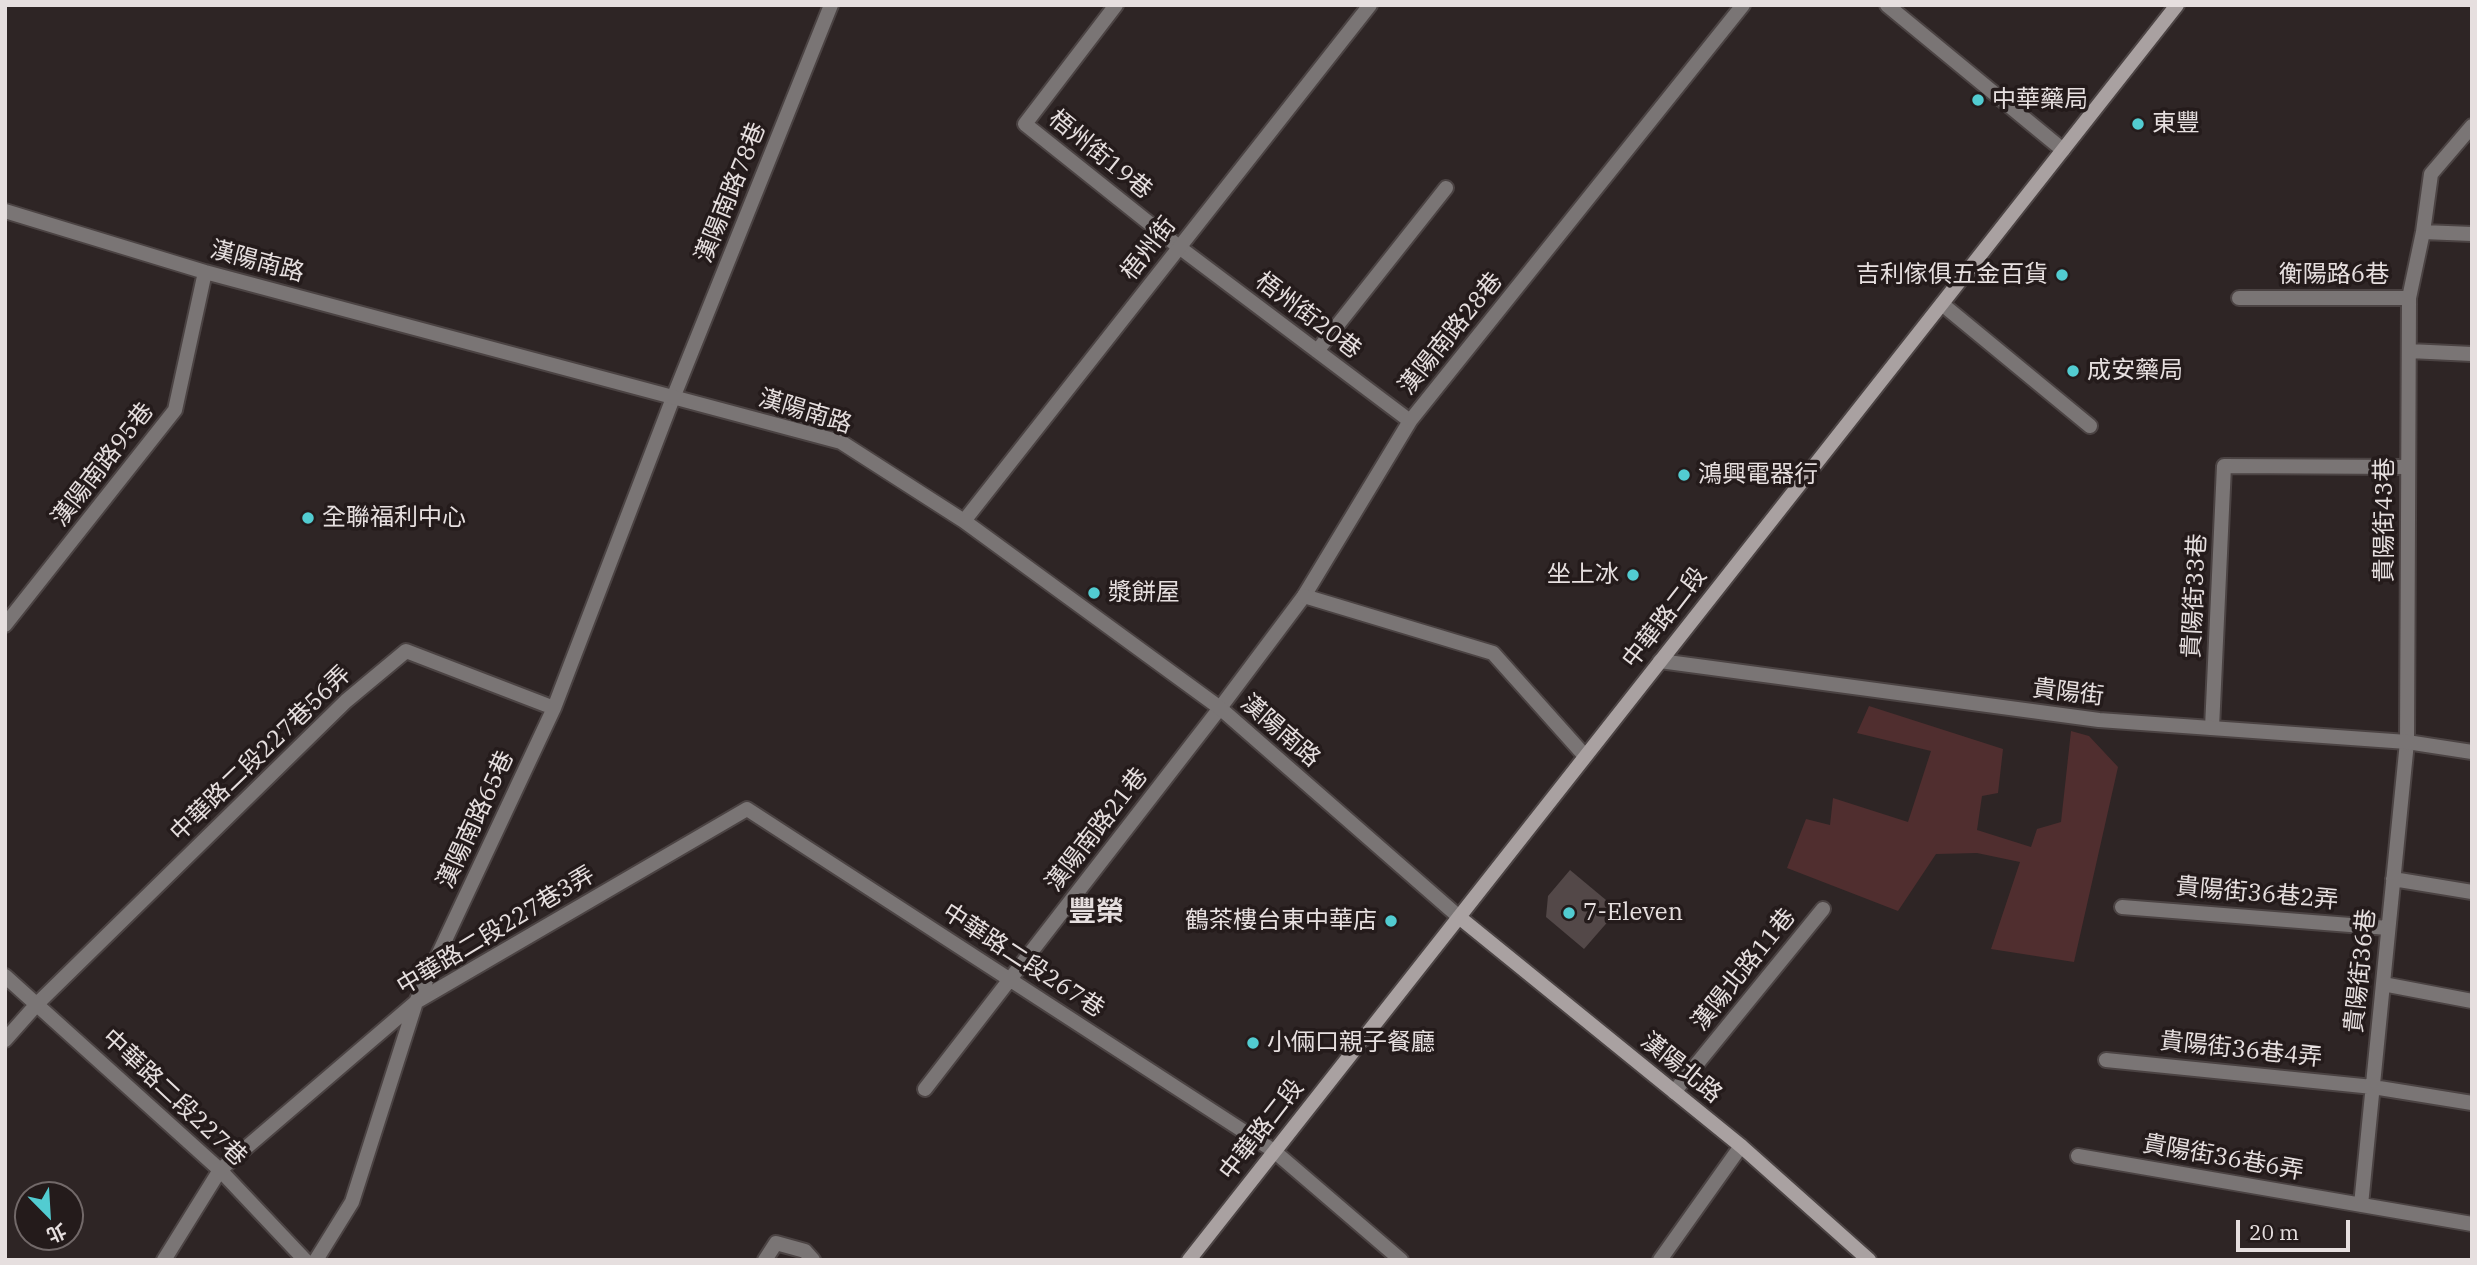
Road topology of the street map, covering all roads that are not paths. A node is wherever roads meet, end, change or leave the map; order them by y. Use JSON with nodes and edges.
{"nodes":[{"id":1,"x":831,"y":5,"type":"edge"},
{"id":2,"x":1116,"y":5,"type":"edge"},
{"id":3,"x":1370,"y":5,"type":"edge"},
{"id":4,"x":1743,"y":5,"type":"edge"},
{"id":5,"x":1887,"y":5,"type":"edge"},
{"id":6,"x":2177,"y":5,"type":"edge"},
{"id":7,"x":2472,"y":126,"type":"edge"},
{"id":8,"x":2063,"y":149,"type":"junction"},
{"id":9,"x":1446,"y":188,"type":"dead end"},
{"id":10,"x":5,"y":211,"type":"edge"},
{"id":11,"x":2423,"y":232,"type":"junction"},
{"id":12,"x":2472,"y":234,"type":"edge"},
{"id":13,"x":1179,"y":247,"type":"junction"},
{"id":14,"x":205,"y":272,"type":"junction"},
{"id":15,"x":2239,"y":298,"type":"dead end"},
{"id":16,"x":2409,"y":298,"type":"junction"},
{"id":17,"x":1942,"y":304,"type":"junction"},
{"id":18,"x":1317,"y":351,"type":"junction"},
{"id":19,"x":2409,"y":351,"type":"junction"},
{"id":20,"x":2472,"y":354,"type":"edge"},
{"id":21,"x":673,"y":397,"type":"junction"},
{"id":22,"x":1410,"y":421,"type":"junction"},
{"id":23,"x":2090,"y":426,"type":"dead end"},
{"id":24,"x":2409,"y":467,"type":"junction"},
{"id":25,"x":964,"y":521,"type":"junction"},
{"id":26,"x":1304,"y":596,"type":"junction"},
{"id":27,"x":5,"y":625,"type":"edge"},
{"id":28,"x":1660,"y":661,"type":"junction"},
{"id":29,"x":554,"y":708,"type":"junction"},
{"id":30,"x":1220,"y":708,"type":"junction"},
{"id":31,"x":2212,"y":728,"type":"junction"},
{"id":32,"x":2407,"y":742,"type":"junction"},
{"id":33,"x":2472,"y":752,"type":"edge"},
{"id":34,"x":1586,"y":756,"type":"junction"},
{"id":35,"x":747,"y":809,"type":"joint"},
{"id":36,"x":2393,"y":879,"type":"junction"},
{"id":37,"x":2472,"y":892,"type":"edge"},
{"id":38,"x":2122,"y":907,"type":"dead end"},
{"id":39,"x":1823,"y":909,"type":"dead end"},
{"id":40,"x":1459,"y":917,"type":"junction"},
{"id":41,"x":2388,"y":928,"type":"junction"},
{"id":42,"x":5,"y":976,"type":"edge"},
{"id":43,"x":1010,"y":979,"type":"junction"},
{"id":44,"x":2383,"y":984,"type":"junction"},
{"id":45,"x":2472,"y":1001,"type":"edge"},
{"id":46,"x":416,"y":1002,"type":"junction"},
{"id":47,"x":37,"y":1004,"type":"junction"},
{"id":48,"x":5,"y":1040,"type":"edge"},
{"id":49,"x":2105,"y":1060,"type":"dead end"},
{"id":50,"x":2373,"y":1087,"type":"junction"},
{"id":51,"x":925,"y":1089,"type":"dead end"},
{"id":52,"x":1674,"y":1092,"type":"junction"},
{"id":53,"x":2472,"y":1103,"type":"edge"},
{"id":54,"x":1741,"y":1146,"type":"junction"},
{"id":55,"x":1274,"y":1151,"type":"junction"},
{"id":56,"x":2078,"y":1156,"type":"dead end"},
{"id":57,"x":220,"y":1170,"type":"junction"},
{"id":58,"x":2361,"y":1205,"type":"junction"},
{"id":59,"x":2472,"y":1224,"type":"edge"},
{"id":60,"x":164,"y":1260,"type":"edge"},
{"id":61,"x":305,"y":1260,"type":"edge"},
{"id":62,"x":317,"y":1260,"type":"edge"},
{"id":63,"x":765,"y":1260,"type":"edge"},
{"id":64,"x":813,"y":1260,"type":"edge"},
{"id":65,"x":1189,"y":1260,"type":"edge"},
{"id":66,"x":1401,"y":1260,"type":"edge"},
{"id":67,"x":1660,"y":1260,"type":"edge"},
{"id":68,"x":1870,"y":1260,"type":"edge"}],
"edges":[{"from":1,"to":21,"type":"street","name":"漢陽南路78巷"},
{"from":2,"to":13,"type":"street","name":"梧州街19巷"},
{"from":3,"to":13,"type":"street","name":"梧州街"},
{"from":4,"to":22,"type":"street","name":"漢陽南路28巷"},
{"from":5,"to":8,"type":"street"},
{"from":6,"to":8,"type":"street","name":"中華路二段"},
{"from":7,"to":11,"type":"street","name":"衡陽路6巷"},
{"from":8,"to":17,"type":"street","name":"中華路二段"},
{"from":9,"to":18,"type":"street"},
{"from":10,"to":14,"type":"street","name":"漢陽南路"},
{"from":11,"to":12,"type":"street"},
{"from":11,"to":16,"type":"street","name":"衡陽路6巷"},
{"from":13,"to":18,"type":"street","name":"梧州街20巷"},
{"from":13,"to":25,"type":"street","name":"梧州街"},
{"from":14,"to":21,"type":"street","name":"漢陽南路"},
{"from":14,"to":27,"type":"street","name":"漢陽南路95巷"},
{"from":15,"to":16,"type":"street","name":"衡陽路6巷"},
{"from":16,"to":19,"type":"street","name":"貴陽街43巷"},
{"from":17,"to":23,"type":"street"},
{"from":17,"to":28,"type":"street","name":"中華路二段"},
{"from":18,"to":22,"type":"street","name":"梧州街20巷"},
{"from":19,"to":20,"type":"street"},
{"from":19,"to":24,"type":"street","name":"貴陽街43巷"},
{"from":21,"to":25,"type":"street","name":"漢陽南路"},
{"from":21,"to":29,"type":"street","name":"漢陽南路65巷"},
{"from":22,"to":26,"type":"street","name":"漢陽南路28巷"},
{"from":24,"to":31,"type":"street","name":"貴陽街33巷"},
{"from":24,"to":32,"type":"street","name":"貴陽街43巷"},
{"from":25,"to":30,"type":"street","name":"漢陽南路"},
{"from":26,"to":30,"type":"street","name":"漢陽南路28巷"},
{"from":26,"to":34,"type":"street"},
{"from":28,"to":31,"type":"street","name":"貴陽街"},
{"from":28,"to":34,"type":"street","name":"中華路二段"},
{"from":29,"to":46,"type":"street","name":"漢陽南路65巷"},
{"from":29,"to":47,"type":"street","name":"中華路二段227巷56弄"},
{"from":30,"to":40,"type":"street","name":"漢陽南路"},
{"from":30,"to":43,"type":"street","name":"漢陽南路21巷"},
{"from":31,"to":32,"type":"street","name":"貴陽街"},
{"from":32,"to":33,"type":"street","name":"貴陽街"},
{"from":32,"to":36,"type":"street","name":"貴陽街36巷"},
{"from":34,"to":40,"type":"street","name":"中華路二段"},
{"from":35,"to":43,"type":"street","name":"中華路二段267巷"},
{"from":35,"to":46,"type":"street","name":"中華路二段227巷3弄"},
{"from":36,"to":37,"type":"street"},
{"from":36,"to":41,"type":"street","name":"貴陽街36巷"},
{"from":38,"to":41,"type":"street","name":"貴陽街36巷2弄"},
{"from":39,"to":52,"type":"street","name":"漢陽北路11巷"},
{"from":40,"to":52,"type":"street","name":"漢陽北路"},
{"from":40,"to":55,"type":"street","name":"中華路二段"},
{"from":41,"to":44,"type":"street","name":"貴陽街36巷"},
{"from":42,"to":47,"type":"street","name":"中華路二段227巷"},
{"from":43,"to":51,"type":"street","name":"漢陽南路21巷"},
{"from":43,"to":55,"type":"street","name":"中華路二段267巷"},
{"from":44,"to":45,"type":"street"},
{"from":44,"to":50,"type":"street","name":"貴陽街36巷"},
{"from":46,"to":57,"type":"street","name":"中華路二段227巷3弄"},
{"from":46,"to":62,"type":"street","name":"漢陽南路65巷"},
{"from":47,"to":48,"type":"street"},
{"from":47,"to":57,"type":"street","name":"中華路二段227巷"},
{"from":49,"to":50,"type":"street","name":"貴陽街36巷4弄"},
{"from":50,"to":53,"type":"street","name":"貴陽街36巷4弄"},
{"from":50,"to":58,"type":"street","name":"貴陽街36巷"},
{"from":52,"to":54,"type":"street","name":"漢陽北路"},
{"from":54,"to":67,"type":"street"},
{"from":54,"to":68,"type":"street","name":"漢陽北路"},
{"from":55,"to":65,"type":"street","name":"中華路二段"},
{"from":55,"to":66,"type":"street","name":"中華路二段267巷"},
{"from":56,"to":58,"type":"street","name":"貴陽街36巷6弄"},
{"from":57,"to":60,"type":"street","name":"中華路二段227巷3弄"},
{"from":57,"to":61,"type":"street","name":"中華路二段227巷"},
{"from":58,"to":59,"type":"street","name":"貴陽街36巷6弄"},
{"from":63,"to":64,"type":"street"}]}
